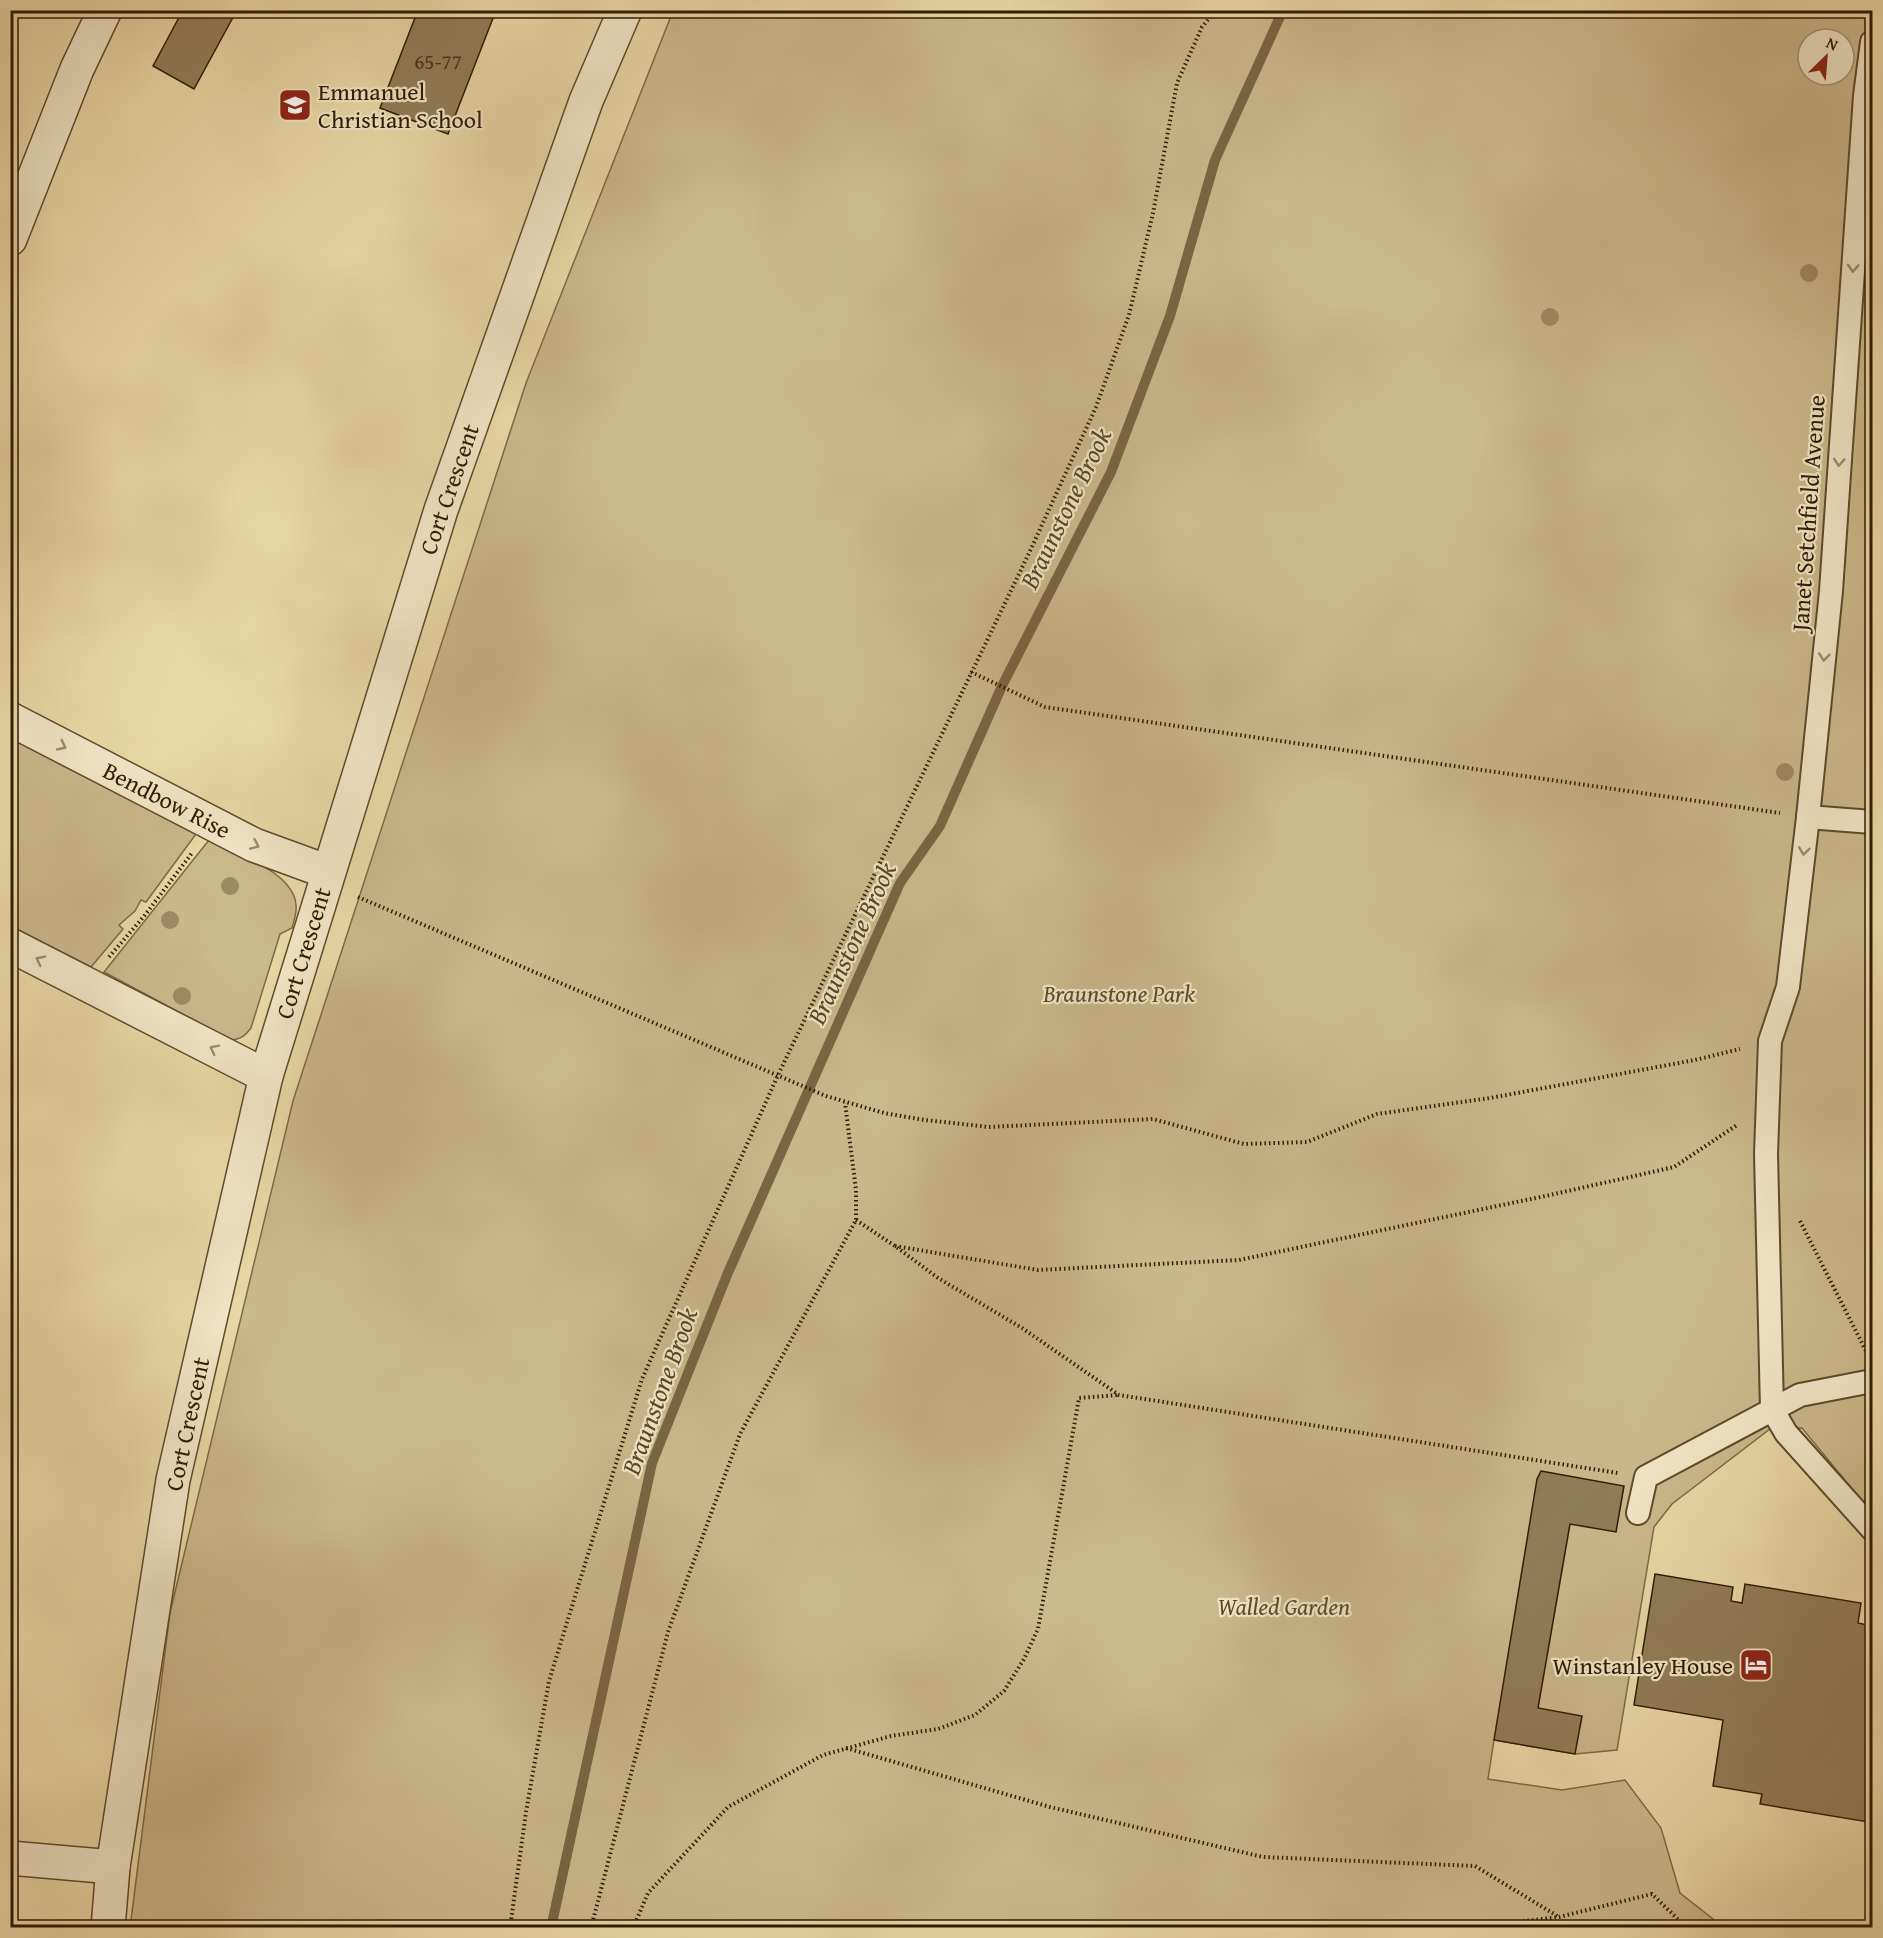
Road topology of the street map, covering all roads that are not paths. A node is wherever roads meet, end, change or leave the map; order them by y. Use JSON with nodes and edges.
{"nodes":[{"id":1,"x":105,"y":10,"type":"edge"},
{"id":2,"x":625,"y":10,"type":"edge"},
{"id":3,"x":1872,"y":42,"type":"edge"},
{"id":4,"x":10,"y":239,"type":"edge"},
{"id":5,"x":10,"y":719,"type":"edge"},
{"id":6,"x":1808,"y":817,"type":"junction"},
{"id":7,"x":1872,"y":822,"type":"edge"},
{"id":8,"x":328,"y":872,"type":"junction"},
{"id":9,"x":10,"y":945,"type":"edge"},
{"id":10,"x":266,"y":1076,"type":"junction"},
{"id":11,"x":1871,"y":1371,"type":"edge"},
{"id":12,"x":1772,"y":1409,"type":"junction"},
{"id":13,"x":1638,"y":1514,"type":"dead end"},
{"id":14,"x":1872,"y":1529,"type":"edge"},
{"id":15,"x":10,"y":1858,"type":"edge"},
{"id":16,"x":113,"y":1867,"type":"junction"},
{"id":17,"x":108,"y":1928,"type":"edge"}],
"edges":[{"from":1,"to":4,"type":"street"},
{"from":2,"to":8,"type":"street","name":"Cort Crescent"},
{"from":3,"to":6,"type":"lane","name":"Janet Setchfield Avenue","one_way":true},
{"from":5,"to":8,"type":"street","name":"Bendbow Rise","one_way":true},
{"from":6,"to":7,"type":"lane"},
{"from":6,"to":12,"type":"lane","name":"Janet Setchfield Avenue","one_way":true},
{"from":8,"to":10,"type":"street","name":"Cort Crescent"},
{"from":10,"to":9,"type":"street","one_way":true},
{"from":10,"to":16,"type":"street","name":"Cort Crescent"},
{"from":11,"to":12,"type":"lane"},
{"from":12,"to":13,"type":"lane"},
{"from":12,"to":14,"type":"lane"},
{"from":15,"to":16,"type":"street"},
{"from":16,"to":17,"type":"street","name":"Cort Crescent"}]}
